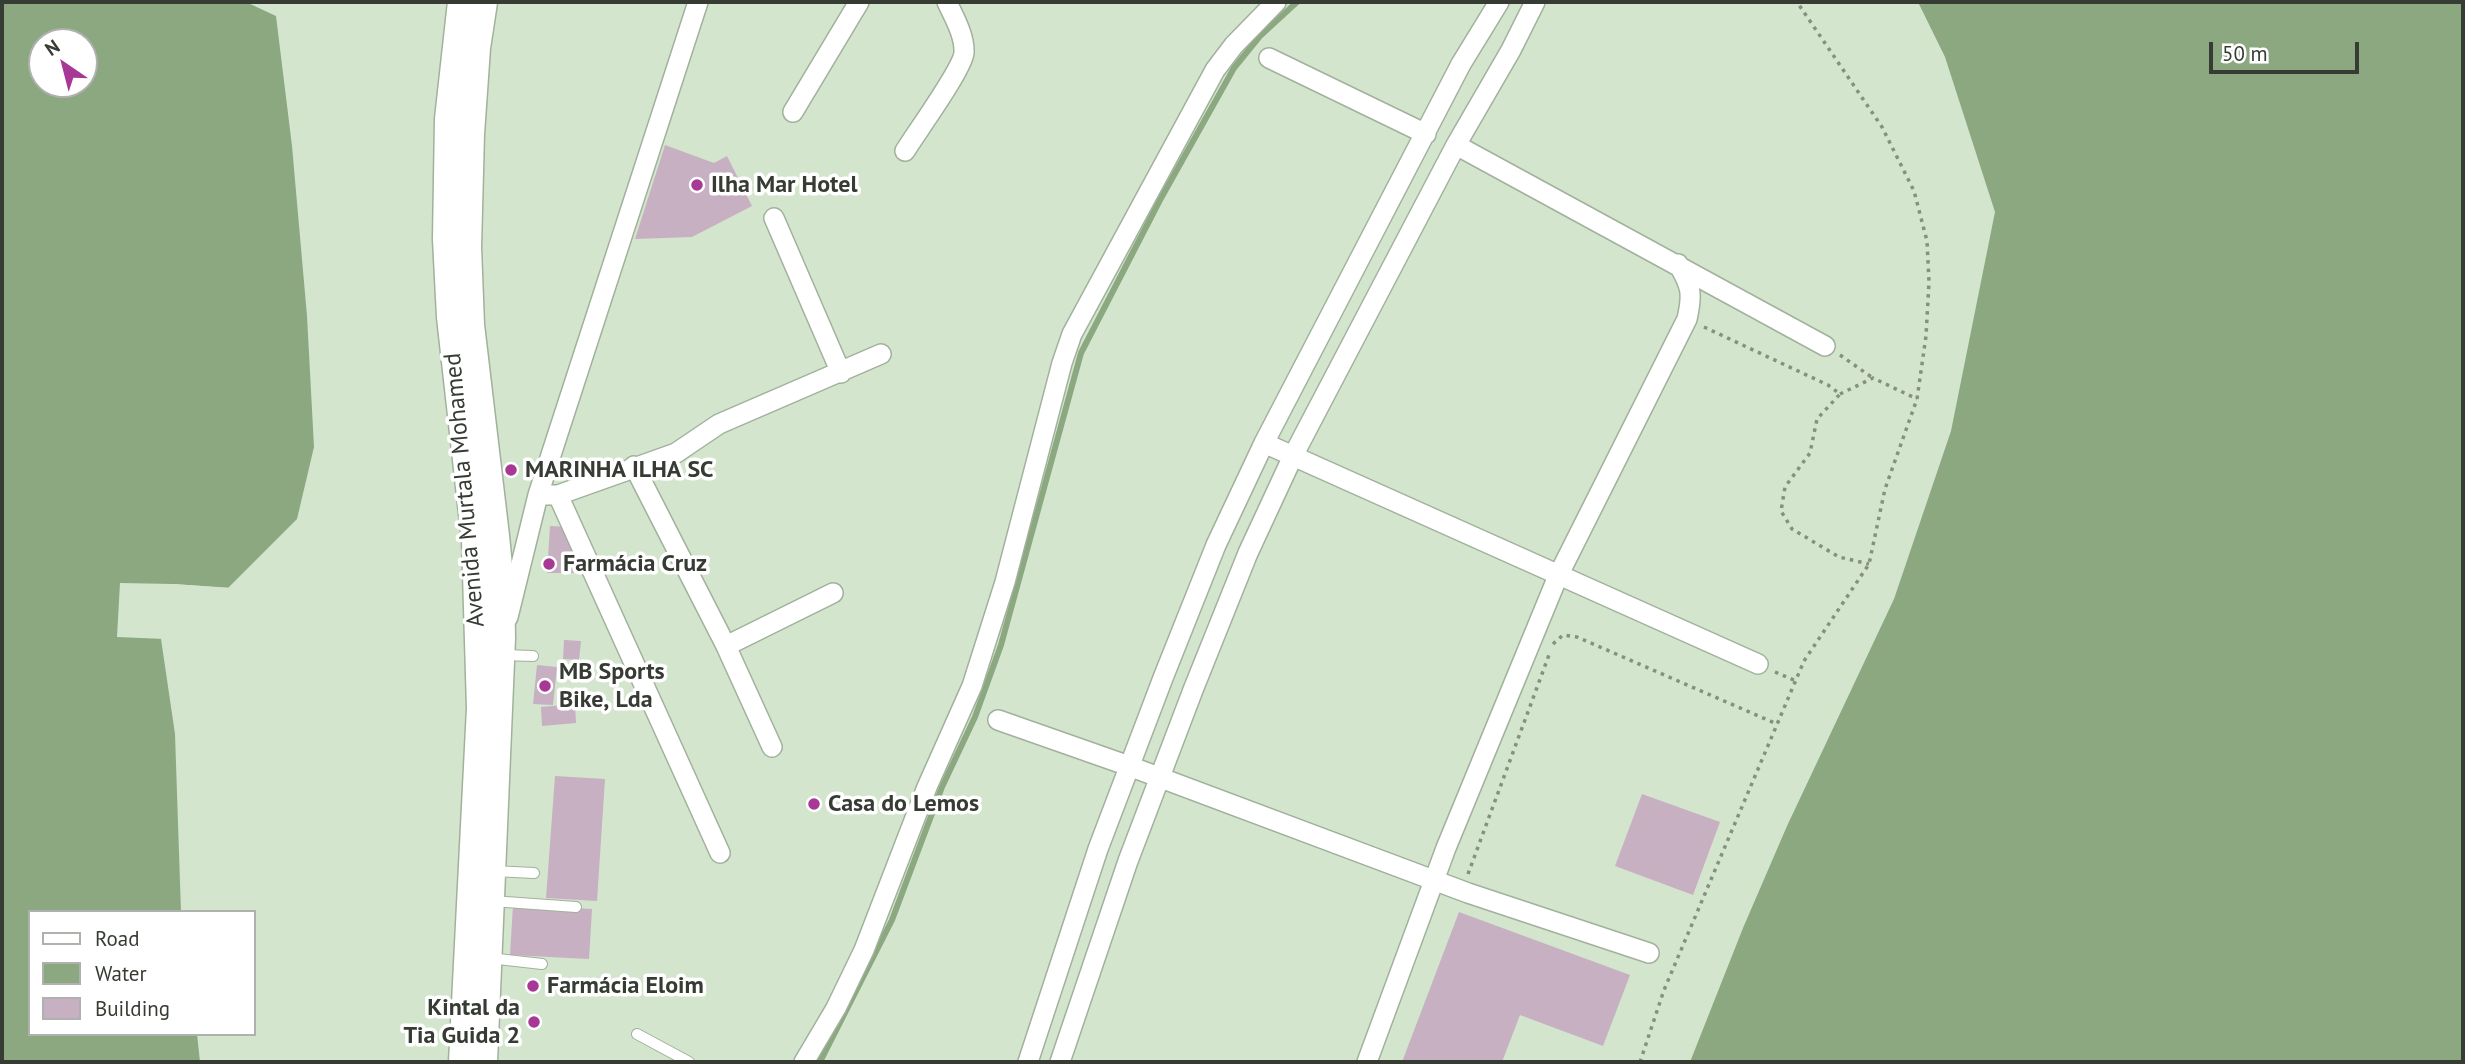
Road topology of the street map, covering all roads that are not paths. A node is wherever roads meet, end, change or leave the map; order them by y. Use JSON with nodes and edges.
{"nodes":[{"id":1,"x":461,"y":2,"type":"edge"},
{"id":2,"x":484,"y":2,"type":"edge"},
{"id":3,"x":698,"y":2,"type":"edge"},
{"id":4,"x":859,"y":2,"type":"edge"},
{"id":5,"x":947,"y":2,"type":"edge"},
{"id":6,"x":1276,"y":2,"type":"edge"},
{"id":7,"x":1499,"y":2,"type":"edge"},
{"id":8,"x":1535,"y":2,"type":"edge"},
{"id":9,"x":1269,"y":58,"type":"dead end"},
{"id":10,"x":793,"y":113,"type":"dead end"},
{"id":11,"x":1426,"y":134,"type":"junction"},
{"id":12,"x":1456,"y":145,"type":"junction"},
{"id":13,"x":905,"y":151,"type":"dead end"},
{"id":14,"x":774,"y":218,"type":"dead end"},
{"id":15,"x":1678,"y":264,"type":"junction"},
{"id":16,"x":1825,"y":346,"type":"road end"},
{"id":17,"x":881,"y":354,"type":"dead end"},
{"id":18,"x":841,"y":373,"type":"junction"},
{"id":19,"x":1264,"y":443,"type":"junction"},
{"id":20,"x":1293,"y":456,"type":"junction"},
{"id":21,"x":635,"y":466,"type":"junction"},
{"id":22,"x":537,"y":495,"type":"junction"},
{"id":23,"x":558,"y":495,"type":"junction"},
{"id":24,"x":1558,"y":576,"type":"junction"},
{"id":25,"x":833,"y":593,"type":"dead end"},
{"id":26,"x":726,"y":646,"type":"junction"},
{"id":27,"x":502,"y":647,"type":"junction"},
{"id":28,"x":533,"y":656,"type":"dead end"},
{"id":29,"x":1758,"y":664,"type":"dead end"},
{"id":30,"x":998,"y":720,"type":"dead end"},
{"id":31,"x":772,"y":747,"type":"dead end"},
{"id":32,"x":1129,"y":766,"type":"junction"},
{"id":33,"x":1160,"y":778,"type":"junction"},
{"id":34,"x":720,"y":853,"type":"dead end"},
{"id":35,"x":493,"y":871,"type":"junction"},
{"id":36,"x":534,"y":873,"type":"dead end"},
{"id":37,"x":1434,"y":880,"type":"junction"},
{"id":38,"x":491,"y":901,"type":"junction"},
{"id":39,"x":576,"y":907,"type":"dead end"},
{"id":40,"x":1649,"y":953,"type":"dead end"},
{"id":41,"x":488,"y":958,"type":"junction"},
{"id":42,"x":542,"y":964,"type":"dead end"},
{"id":43,"x":637,"y":1034,"type":"dead end"},
{"id":44,"x":462,"y":1062,"type":"edge"},
{"id":45,"x":484,"y":1062,"type":"edge"},
{"id":46,"x":689,"y":1062,"type":"edge"},
{"id":47,"x":804,"y":1062,"type":"edge"},
{"id":48,"x":1028,"y":1062,"type":"edge"},
{"id":49,"x":1060,"y":1062,"type":"edge"},
{"id":50,"x":1367,"y":1062,"type":"edge"}],
"edges":[{"from":1,"to":44,"type":"street","name":"Avenida Murtala Mohamed"},
{"from":2,"to":27,"type":"street","name":"Avenida Murtala Mohamed"},
{"from":3,"to":22,"type":"street","name":"Avenida Murtala Mohamed"},
{"from":4,"to":10,"type":"street"},
{"from":5,"to":13,"type":"street"},
{"from":6,"to":47,"type":"street"},
{"from":7,"to":11,"type":"street"},
{"from":8,"to":12,"type":"street"},
{"from":9,"to":11,"type":"street"},
{"from":11,"to":19,"type":"street"},
{"from":12,"to":15,"type":"street"},
{"from":12,"to":20,"type":"street"},
{"from":14,"to":18,"type":"street"},
{"from":15,"to":16,"type":"street"},
{"from":15,"to":24,"type":"street"},
{"from":17,"to":18,"type":"street"},
{"from":18,"to":21,"type":"street"},
{"from":19,"to":20,"type":"street"},
{"from":19,"to":32,"type":"street"},
{"from":20,"to":24,"type":"street"},
{"from":20,"to":33,"type":"street"},
{"from":21,"to":23,"type":"street"},
{"from":21,"to":26,"type":"street"},
{"from":22,"to":23,"type":"street"},
{"from":22,"to":27,"type":"street","name":"Avenida Murtala Mohamed"},
{"from":23,"to":34,"type":"street"},
{"from":24,"to":29,"type":"street"},
{"from":24,"to":37,"type":"street"},
{"from":25,"to":26,"type":"street"},
{"from":26,"to":31,"type":"street"},
{"from":27,"to":28,"type":"lane"},
{"from":27,"to":35,"type":"street","name":"Avenida Murtala Mohamed"},
{"from":30,"to":32,"type":"street"},
{"from":32,"to":33,"type":"street"},
{"from":32,"to":48,"type":"street"},
{"from":33,"to":37,"type":"street"},
{"from":33,"to":49,"type":"street"},
{"from":35,"to":36,"type":"lane"},
{"from":35,"to":38,"type":"street","name":"Avenida Murtala Mohamed"},
{"from":37,"to":40,"type":"street"},
{"from":37,"to":50,"type":"street"},
{"from":38,"to":39,"type":"lane"},
{"from":38,"to":41,"type":"street","name":"Avenida Murtala Mohamed"},
{"from":41,"to":42,"type":"lane"},
{"from":41,"to":45,"type":"street","name":"Avenida Murtala Mohamed"},
{"from":43,"to":46,"type":"lane"}]}
